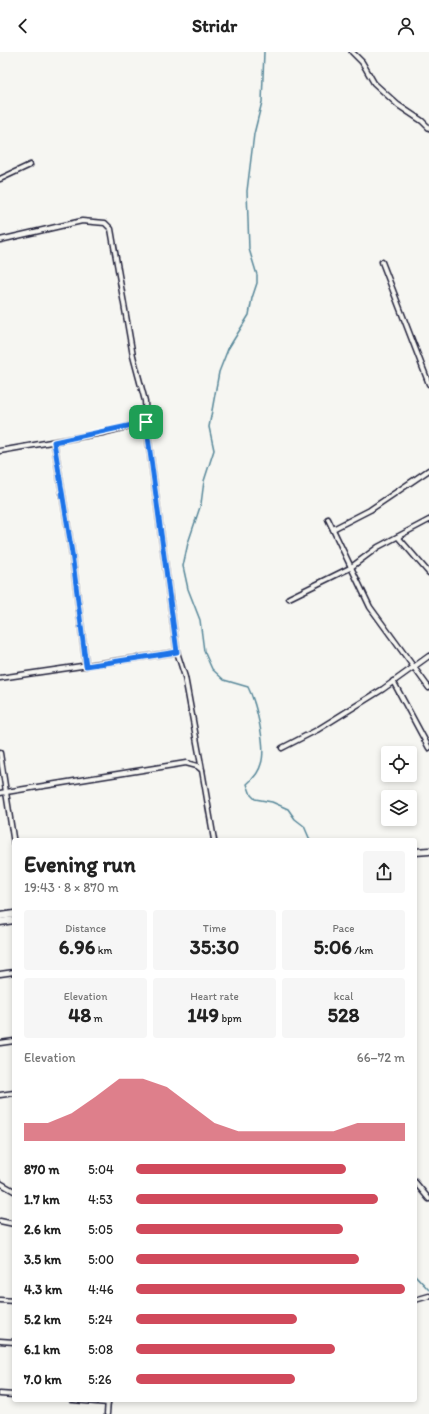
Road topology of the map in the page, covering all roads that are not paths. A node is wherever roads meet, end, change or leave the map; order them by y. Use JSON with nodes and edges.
{"nodes":[{"id":1,"x":352,"y":52,"type":"edge"},
{"id":2,"x":429,"y":128,"type":"edge"},
{"id":3,"x":30,"y":165,"type":"dead end"},
{"id":4,"x":0,"y":179,"type":"edge"},
{"id":5,"x":0,"y":240,"type":"edge"},
{"id":6,"x":382,"y":262,"type":"dead end"},
{"id":7,"x":429,"y":384,"type":"edge"},
{"id":8,"x":146,"y":422,"type":"junction"},
{"id":9,"x":54,"y":442,"type":"junction"},
{"id":10,"x":0,"y":451,"type":"edge"},
{"id":11,"x":429,"y":470,"type":"edge"},
{"id":12,"x":328,"y":519,"type":"dead end"},
{"id":13,"x":429,"y":520,"type":"edge"},
{"id":14,"x":333,"y":529,"type":"junction"},
{"id":15,"x":398,"y":537,"type":"junction"},
{"id":16,"x":350,"y":568,"type":"junction"},
{"id":17,"x":429,"y":573,"type":"edge"},
{"id":18,"x":289,"y":598,"type":"dead end"},
{"id":19,"x":177,"y":652,"type":"junction"},
{"id":20,"x":429,"y":656,"type":"edge"},
{"id":21,"x":86,"y":666,"type":"junction"},
{"id":22,"x":414,"y":666,"type":"junction"},
{"id":23,"x":0,"y":678,"type":"edge"},
{"id":24,"x":393,"y":682,"type":"junction"},
{"id":25,"x":429,"y":688,"type":"edge"},
{"id":26,"x":282,"y":748,"type":"dead end"},
{"id":27,"x":429,"y":748,"type":"edge"},
{"id":28,"x":0,"y":753,"type":"edge"},
{"id":29,"x":202,"y":770,"type":"junction"},
{"id":30,"x":6,"y":792,"type":"junction"},
{"id":31,"x":0,"y":793,"type":"edge"},
{"id":32,"x":13,"y":838,"type":"edge"},
{"id":33,"x":214,"y":838,"type":"edge"},
{"id":34,"x":429,"y":851,"type":"edge"},
{"id":35,"x":417,"y":852,"type":"edge"},
{"id":36,"x":12,"y":914,"type":"edge"},
{"id":37,"x":0,"y":916,"type":"edge"},
{"id":38,"x":12,"y":920,"type":"edge"},
{"id":39,"x":0,"y":922,"type":"edge"},
{"id":40,"x":12,"y":972,"type":"edge"},
{"id":41,"x":0,"y":974,"type":"edge"},
{"id":42,"x":12,"y":1040,"type":"edge"},
{"id":43,"x":0,"y":1043,"type":"edge"},
{"id":44,"x":12,"y":1093,"type":"edge"},
{"id":45,"x":0,"y":1095,"type":"edge"},
{"id":46,"x":0,"y":1183,"type":"edge"},
{"id":47,"x":417,"y":1184,"type":"edge"},
{"id":48,"x":12,"y":1190,"type":"edge"},
{"id":49,"x":429,"y":1199,"type":"edge"},
{"id":50,"x":0,"y":1221,"type":"edge"},
{"id":51,"x":12,"y":1224,"type":"edge"},
{"id":52,"x":429,"y":1296,"type":"edge"},
{"id":53,"x":417,"y":1299,"type":"edge"},
{"id":54,"x":0,"y":1300,"type":"edge"},
{"id":55,"x":12,"y":1300,"type":"edge"},
{"id":56,"x":0,"y":1341,"type":"edge"},
{"id":57,"x":12,"y":1342,"type":"edge"},
{"id":58,"x":0,"y":1394,"type":"edge"},
{"id":59,"x":12,"y":1395,"type":"edge"},
{"id":60,"x":108,"y":1402,"type":"edge"},
{"id":61,"x":107,"y":1414,"type":"edge"}],
"edges":[{"from":1,"to":2,"type":"street"},
{"from":3,"to":4,"type":"street"},
{"from":5,"to":8,"type":"street"},
{"from":6,"to":7,"type":"street"},
{"from":8,"to":9,"type":"street"},
{"from":8,"to":19,"type":"street"},
{"from":9,"to":10,"type":"street"},
{"from":9,"to":21,"type":"street"},
{"from":11,"to":14,"type":"street"},
{"from":12,"to":14,"type":"street"},
{"from":13,"to":15,"type":"street"},
{"from":14,"to":16,"type":"street"},
{"from":15,"to":16,"type":"street"},
{"from":15,"to":17,"type":"street"},
{"from":16,"to":18,"type":"street"},
{"from":16,"to":22,"type":"street"},
{"from":19,"to":21,"type":"street"},
{"from":19,"to":29,"type":"street"},
{"from":20,"to":22,"type":"street"},
{"from":21,"to":23,"type":"street"},
{"from":22,"to":24,"type":"street"},
{"from":22,"to":25,"type":"street"},
{"from":24,"to":26,"type":"street"},
{"from":24,"to":27,"type":"street"},
{"from":28,"to":30,"type":"street"},
{"from":29,"to":30,"type":"street"},
{"from":29,"to":33,"type":"street"},
{"from":30,"to":31,"type":"street"},
{"from":30,"to":32,"type":"street"},
{"from":34,"to":35,"type":"main road"},
{"from":36,"to":37,"type":"main road"},
{"from":38,"to":39,"type":"main road"},
{"from":40,"to":41,"type":"street"},
{"from":42,"to":43,"type":"street"},
{"from":44,"to":45,"type":"street"},
{"from":46,"to":48,"type":"street"},
{"from":47,"to":49,"type":"street"},
{"from":50,"to":51,"type":"street"},
{"from":52,"to":53,"type":"street"},
{"from":54,"to":55,"type":"street"},
{"from":56,"to":57,"type":"street"},
{"from":58,"to":59,"type":"street"},
{"from":60,"to":61,"type":"street"}]}
